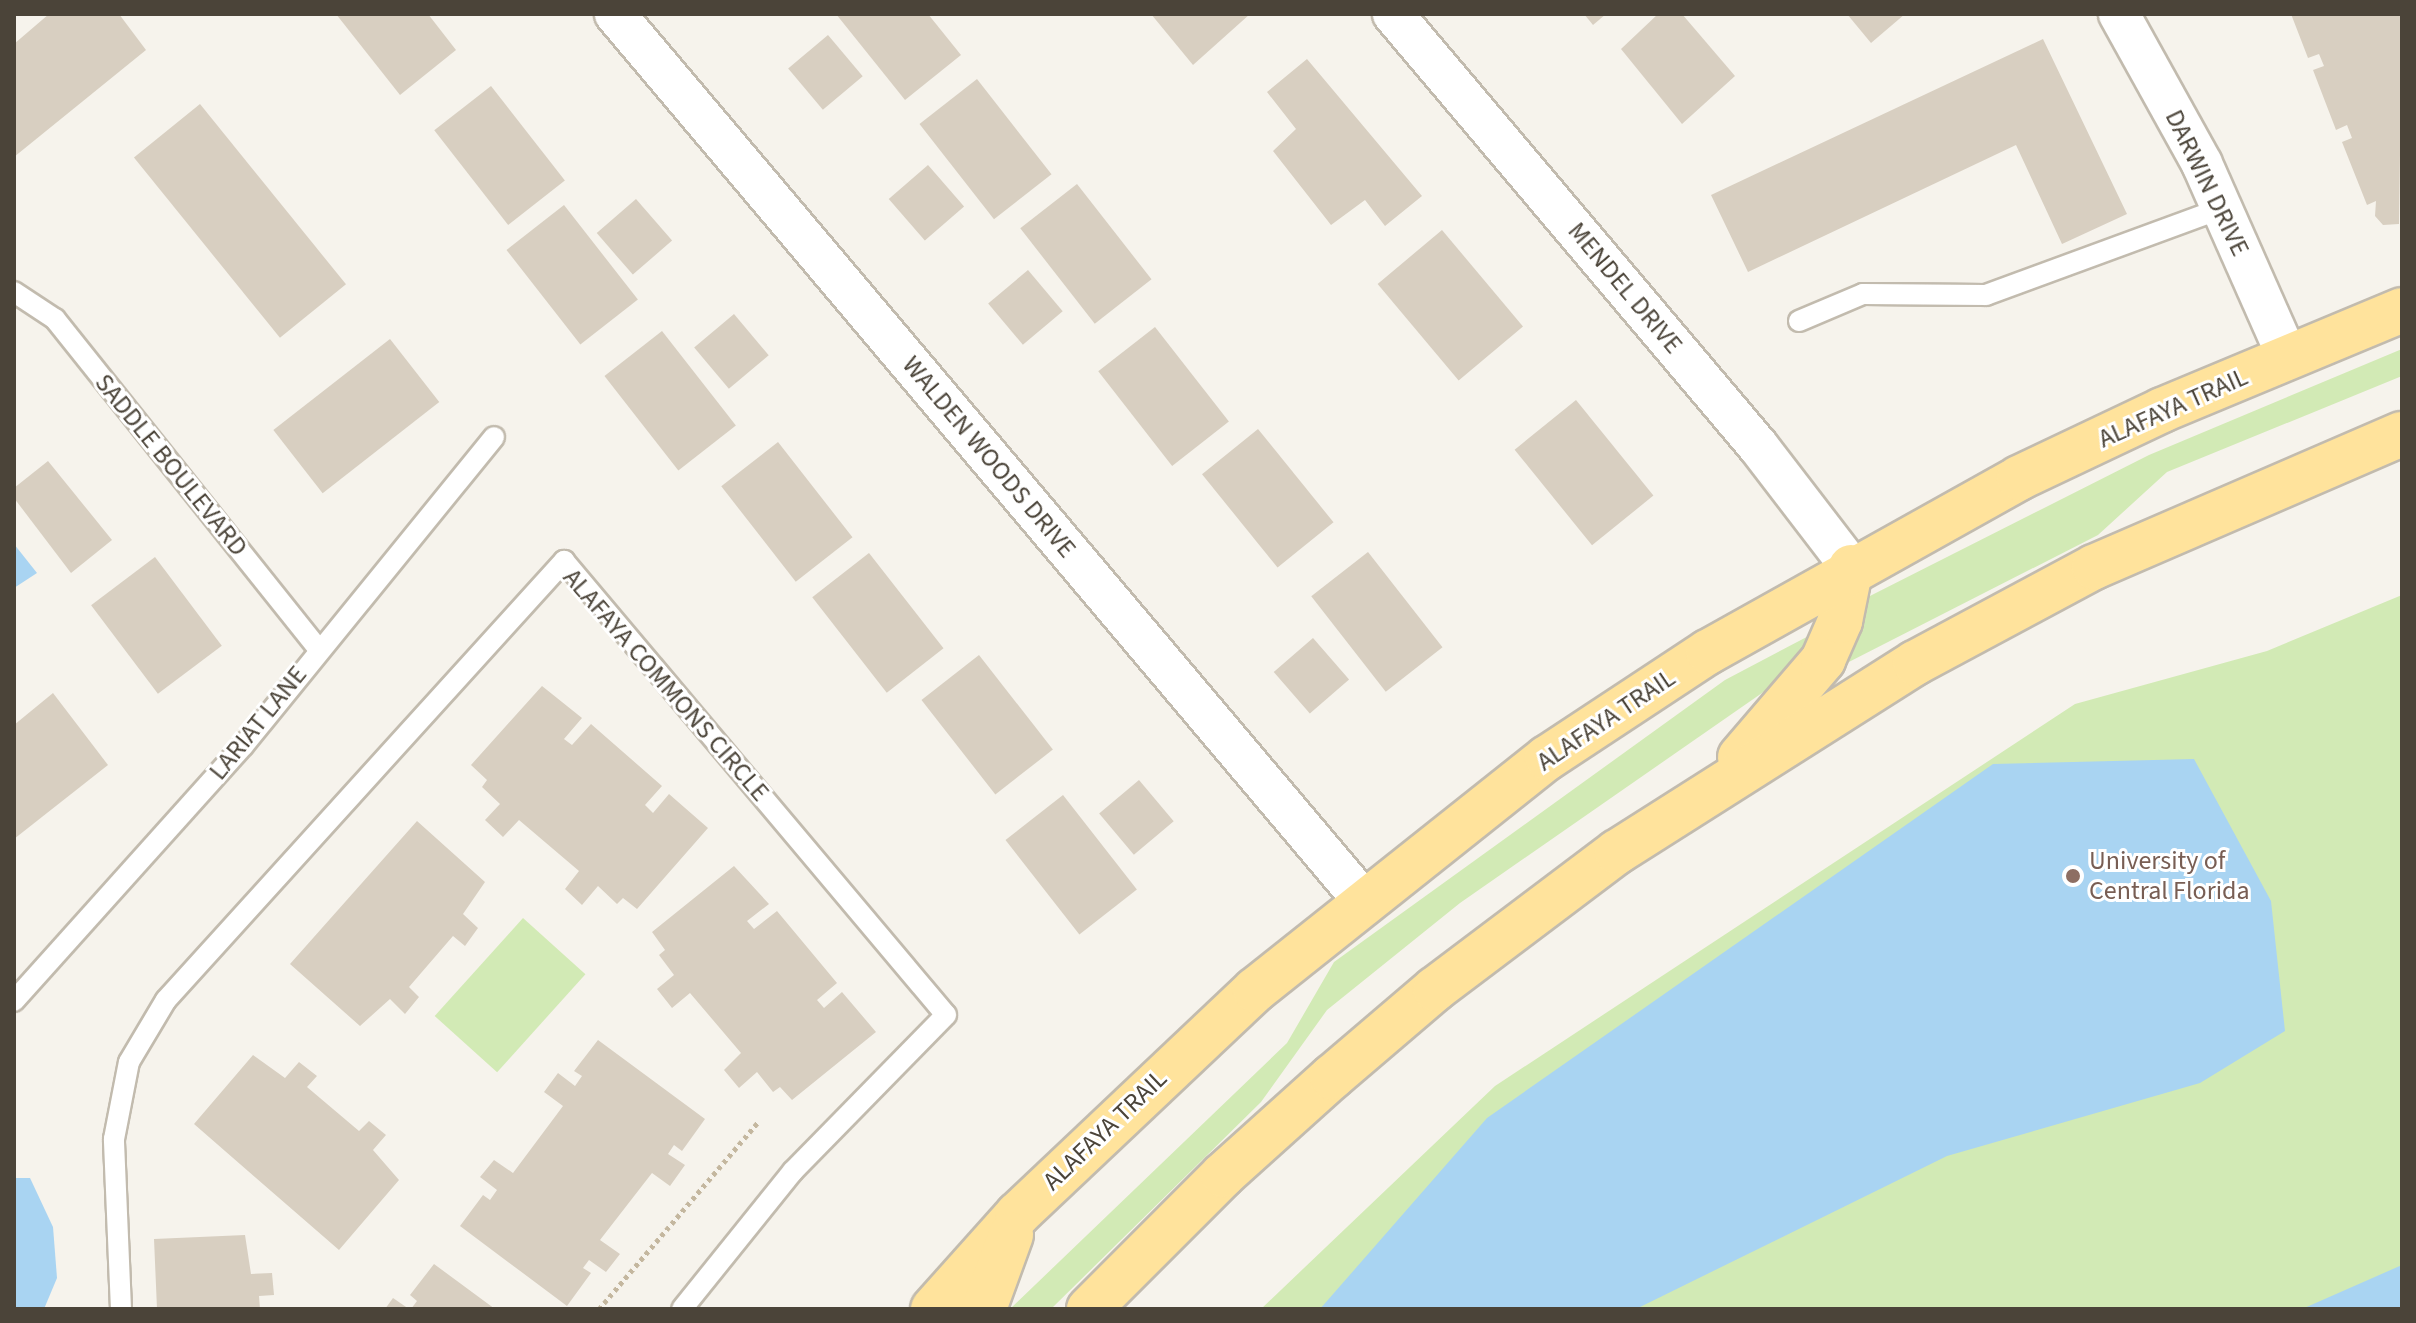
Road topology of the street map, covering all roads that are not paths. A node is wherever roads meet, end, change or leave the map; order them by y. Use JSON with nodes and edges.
{"nodes":[{"id":1,"x":615,"y":14,"type":"edge"},
{"id":2,"x":1393,"y":14,"type":"edge"},
{"id":3,"x":2119,"y":14,"type":"edge"},
{"id":4,"x":2222,"y":208,"type":"junction"},
{"id":5,"x":14,"y":292,"type":"edge"},
{"id":6,"x":2402,"y":310,"type":"edge"},
{"id":7,"x":1799,"y":321,"type":"dead end"},
{"id":8,"x":2287,"y":356,"type":"junction"},
{"id":9,"x":2402,"y":434,"type":"edge"},
{"id":10,"x":494,"y":437,"type":"dead end"},
{"id":11,"x":1851,"y":567,"type":"junction"},
{"id":12,"x":318,"y":649,"type":"junction"},
{"id":13,"x":1709,"y":792,"type":"junction"},
{"id":14,"x":1363,"y":900,"type":"junction"},
{"id":15,"x":14,"y":1001,"type":"edge"},
{"id":16,"x":1018,"y":1214,"type":"junction"},
{"id":17,"x":121,"y":1309,"type":"edge"},
{"id":18,"x":682,"y":1309,"type":"edge"},
{"id":19,"x":933,"y":1309,"type":"edge"},
{"id":20,"x":984,"y":1309,"type":"edge"},
{"id":21,"x":1089,"y":1309,"type":"edge"}],
"edges":[{"from":1,"to":14,"type":"street","name":"WALDEN WOODS DRIVE"},
{"from":2,"to":11,"type":"street","name":"MENDEL DRIVE"},
{"from":3,"to":4,"type":"street","name":"DARWIN DRIVE"},
{"from":4,"to":7,"type":"lane"},
{"from":4,"to":8,"type":"street","name":"DARWIN DRIVE"},
{"from":5,"to":12,"type":"lane","name":"SADDLE BOULEVARD"},
{"from":6,"to":8,"type":"main road","name":"ALAFAYA TRAIL"},
{"from":8,"to":11,"type":"main road","name":"ALAFAYA TRAIL"},
{"from":9,"to":13,"type":"main road"},
{"from":10,"to":12,"type":"lane","name":"LARIAT LANE"},
{"from":11,"to":13,"type":"main road"},
{"from":11,"to":14,"type":"main road","name":"ALAFAYA TRAIL"},
{"from":12,"to":15,"type":"lane","name":"LARIAT LANE"},
{"from":13,"to":21,"type":"main road"},
{"from":14,"to":16,"type":"main road","name":"ALAFAYA TRAIL"},
{"from":16,"to":19,"type":"main road","name":"ALAFAYA TRAIL"},
{"from":16,"to":20,"type":"main road"},
{"from":17,"to":18,"type":"lane","name":"ALAFAYA COMMONS CIRCLE"}]}
